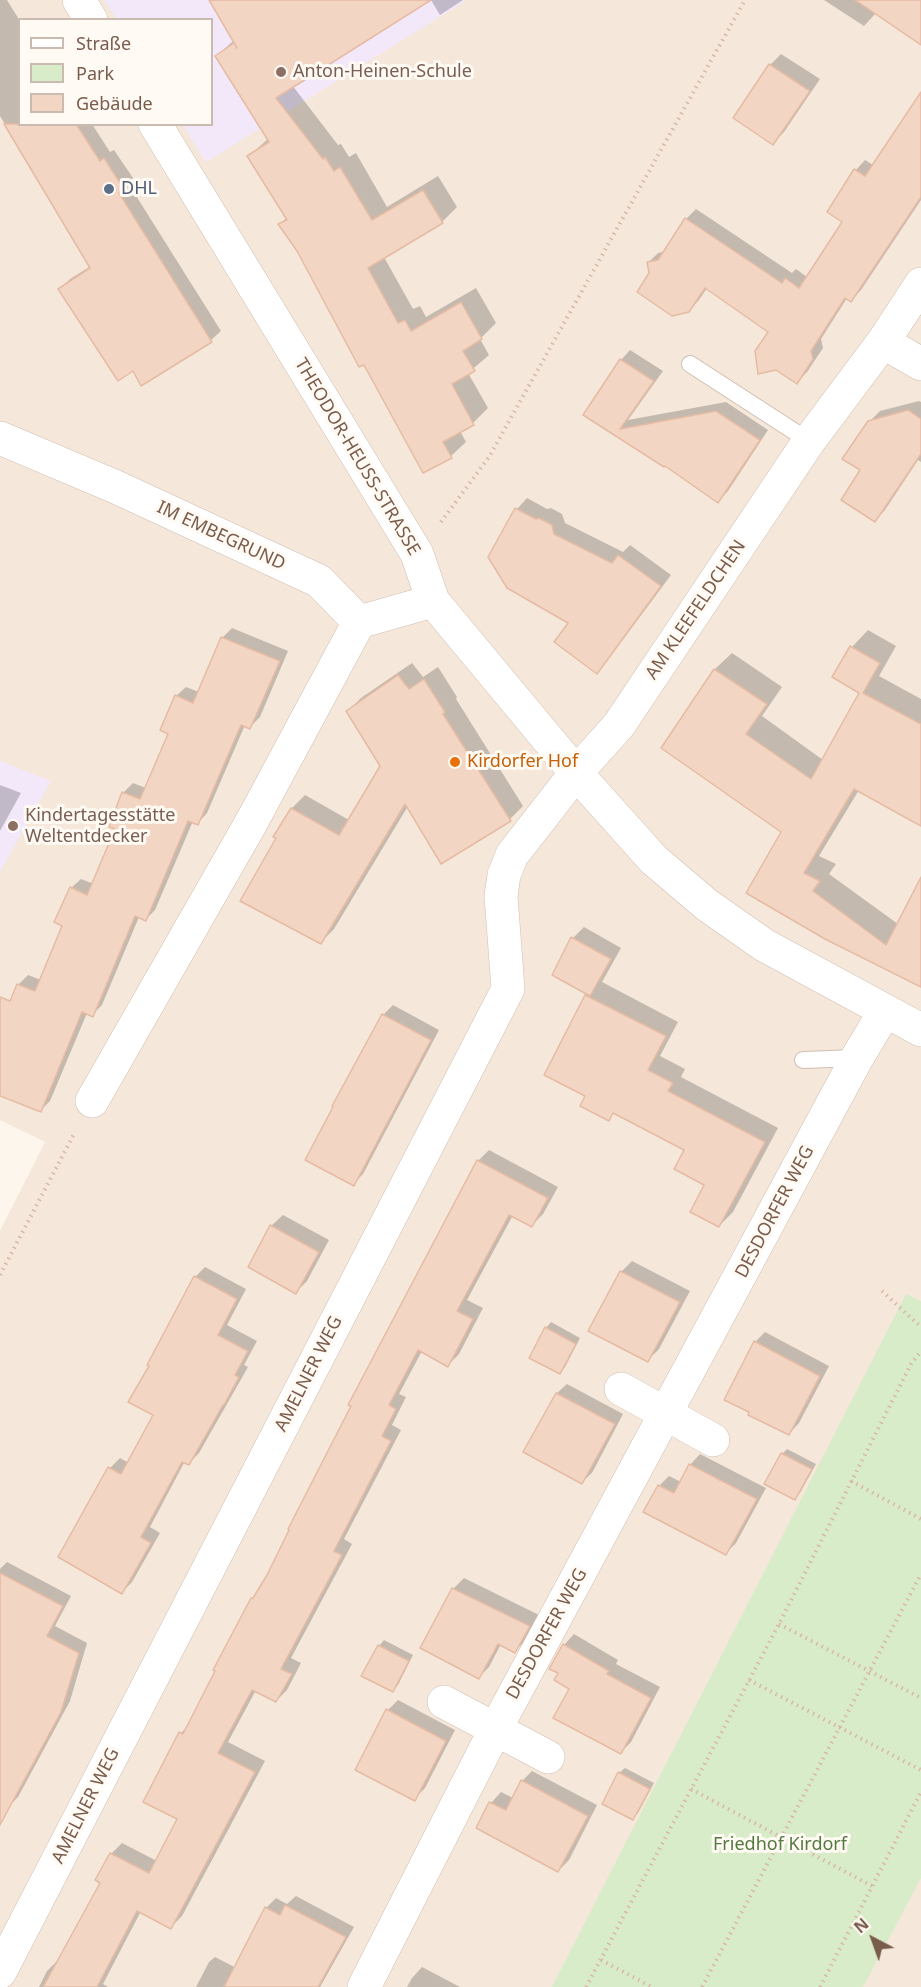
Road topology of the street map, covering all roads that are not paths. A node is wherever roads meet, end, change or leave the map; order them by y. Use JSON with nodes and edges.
{"nodes":[{"id":1,"x":79,"y":0,"type":"edge"},
{"id":2,"x":90,"y":18,"type":"edge"},
{"id":3,"x":156,"y":126,"type":"edge"},
{"id":4,"x":921,"y":284,"type":"edge"},
{"id":5,"x":883,"y":342,"type":"junction"},
{"id":6,"x":690,"y":364,"type":"dead end"},
{"id":7,"x":921,"y":364,"type":"edge"},
{"id":8,"x":809,"y":441,"type":"junction"},
{"id":9,"x":14,"y":451,"type":"edge"},
{"id":10,"x":433,"y":601,"type":"junction"},
{"id":11,"x":359,"y":622,"type":"junction"},
{"id":12,"x":576,"y":773,"type":"junction"},
{"id":13,"x":885,"y":1011,"type":"junction"},
{"id":14,"x":921,"y":1030,"type":"edge"},
{"id":15,"x":857,"y":1058,"type":"junction"},
{"id":16,"x":803,"y":1060,"type":"dead end"},
{"id":17,"x":92,"y":1101,"type":"road end"},
{"id":18,"x":621,"y":1389,"type":"dead end"},
{"id":19,"x":666,"y":1414,"type":"junction"},
{"id":20,"x":713,"y":1440,"type":"dead end"},
{"id":21,"x":444,"y":1702,"type":"dead end"},
{"id":22,"x":496,"y":1728,"type":"junction"},
{"id":23,"x":548,"y":1757,"type":"dead end"},
{"id":24,"x":0,"y":1972,"type":"edge"},
{"id":25,"x":364,"y":1987,"type":"edge"}],
"edges":[{"from":1,"to":2,"type":"street"},
{"from":3,"to":10,"type":"street","name":"THEODOR-HEUSS-STRASSE"},
{"from":4,"to":5,"type":"street","name":"AM KLEEFELDCHEN"},
{"from":5,"to":7,"type":"street"},
{"from":5,"to":8,"type":"street","name":"AM KLEEFELDCHEN"},
{"from":6,"to":8,"type":"lane"},
{"from":8,"to":12,"type":"street","name":"AM KLEEFELDCHEN"},
{"from":9,"to":11,"type":"street","name":"IM EMBEGRUND"},
{"from":10,"to":11,"type":"street"},
{"from":10,"to":12,"type":"street","name":"THEODOR-HEUSS-STRASSE"},
{"from":11,"to":17,"type":"street"},
{"from":12,"to":13,"type":"street","name":"THEODOR-HEUSS-STRASSE"},
{"from":12,"to":24,"type":"street","name":"AMELNER WEG"},
{"from":13,"to":14,"type":"street","name":"THEODOR-HEUSS-STRASSE"},
{"from":13,"to":15,"type":"street","name":"DESDORFER WEG"},
{"from":15,"to":16,"type":"lane"},
{"from":15,"to":19,"type":"street","name":"DESDORFER WEG"},
{"from":18,"to":19,"type":"street"},
{"from":19,"to":20,"type":"street"},
{"from":19,"to":22,"type":"street","name":"DESDORFER WEG"},
{"from":21,"to":22,"type":"street"},
{"from":22,"to":23,"type":"street"},
{"from":22,"to":25,"type":"street","name":"DESDORFER WEG"}]}
